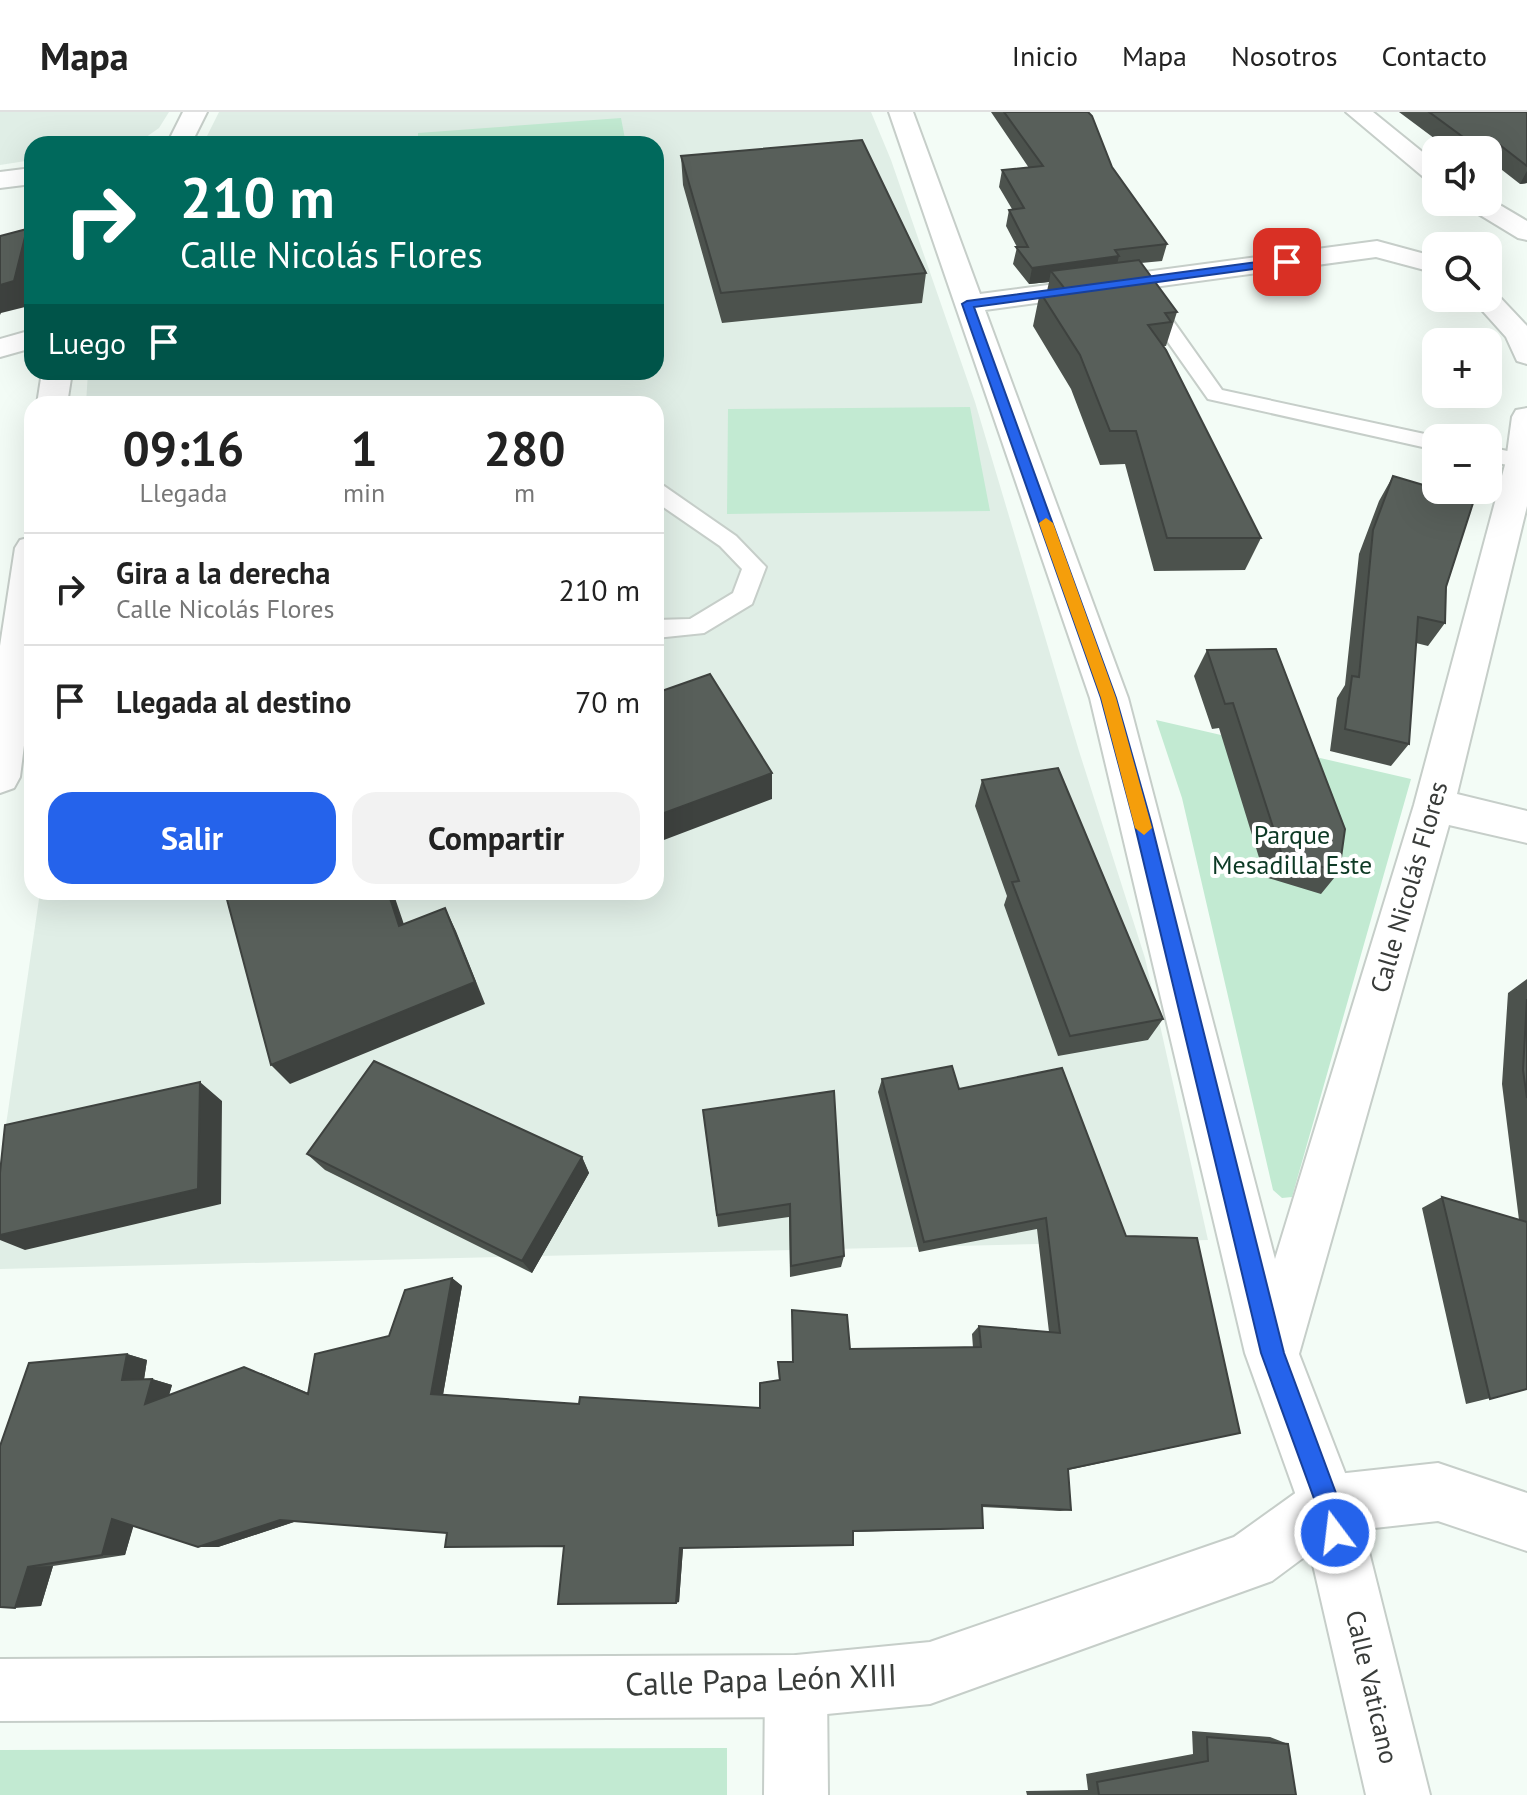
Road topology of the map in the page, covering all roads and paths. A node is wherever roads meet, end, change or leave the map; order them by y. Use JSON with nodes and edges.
{"nodes":[{"id":1,"x":195,"y":112,"type":"edge"},
{"id":2,"x":901,"y":112,"type":"edge"},
{"id":3,"x":1358,"y":112,"type":"edge"},
{"id":4,"x":183,"y":136,"type":"edge"},
{"id":5,"x":1422,"y":164,"type":"edge"},
{"id":6,"x":24,"y":177,"type":"edge"},
{"id":7,"x":0,"y":180,"type":"edge"},
{"id":8,"x":1527,"y":204,"type":"edge"},
{"id":9,"x":1502,"y":205,"type":"edge"},
{"id":10,"x":1499,"y":216,"type":"edge"},
{"id":11,"x":1527,"y":232,"type":"edge"},
{"id":12,"x":1422,"y":261,"type":"edge"},
{"id":13,"x":1137,"y":283,"type":"junction"},
{"id":14,"x":967,"y":304,"type":"junction"},
{"id":15,"x":1498,"y":312,"type":"edge"},
{"id":16,"x":24,"y":341,"type":"edge"},
{"id":17,"x":0,"y":348,"type":"edge"},
{"id":18,"x":1527,"y":355,"type":"edge"},
{"id":19,"x":1527,"y":417,"type":"edge"},
{"id":20,"x":1422,"y":440,"type":"edge"},
{"id":21,"x":1512,"y":459,"type":"edge"},
{"id":22,"x":664,"y":497,"type":"edge"},
{"id":23,"x":24,"y":605,"type":"edge"},
{"id":24,"x":664,"y":629,"type":"edge"},
{"id":25,"x":0,"y":777,"type":"edge"},
{"id":26,"x":1434,"y":805,"type":"junction"},
{"id":27,"x":1527,"y":827,"type":"edge"},
{"id":28,"x":1272,"y":1353,"type":"junction"},
{"id":29,"x":1328,"y":1504,"type":"junction"},
{"id":30,"x":1527,"y":1522,"type":"edge"},
{"id":31,"x":796,"y":1686,"type":"junction"},
{"id":32,"x":0,"y":1690,"type":"edge"},
{"id":33,"x":796,"y":1795,"type":"edge"},
{"id":34,"x":1398,"y":1795,"type":"edge"}],
"edges":[{"from":1,"to":4,"type":"street"},
{"from":2,"to":14,"type":"street","name":"Calle Vaticano"},
{"from":3,"to":5,"type":"street"},
{"from":6,"to":7,"type":"street"},
{"from":8,"to":9,"type":"street"},
{"from":10,"to":11,"type":"street"},
{"from":12,"to":13,"type":"street"},
{"from":13,"to":14,"type":"street"},
{"from":13,"to":20,"type":"lane"},
{"from":14,"to":28,"type":"street","name":"Calle Vaticano"},
{"from":15,"to":18,"type":"street"},
{"from":16,"to":17,"type":"street"},
{"from":19,"to":21,"type":"street","name":"Calle Nicolás Flores"},
{"from":21,"to":26,"type":"street","name":"Calle Nicolás Flores"},
{"from":22,"to":24,"type":"lane"},
{"from":23,"to":25,"type":"street"},
{"from":26,"to":27,"type":"street"},
{"from":26,"to":28,"type":"street","name":"Calle Nicolás Flores"},
{"from":28,"to":29,"type":"street","name":"Calle Vaticano"},
{"from":29,"to":30,"type":"street","name":"Calle Papa León XIII"},
{"from":29,"to":31,"type":"street","name":"Calle Papa León XIII"},
{"from":29,"to":34,"type":"street","name":"Calle Vaticano"},
{"from":31,"to":32,"type":"street","name":"Calle Papa León XIII"},
{"from":31,"to":33,"type":"street"}]}
